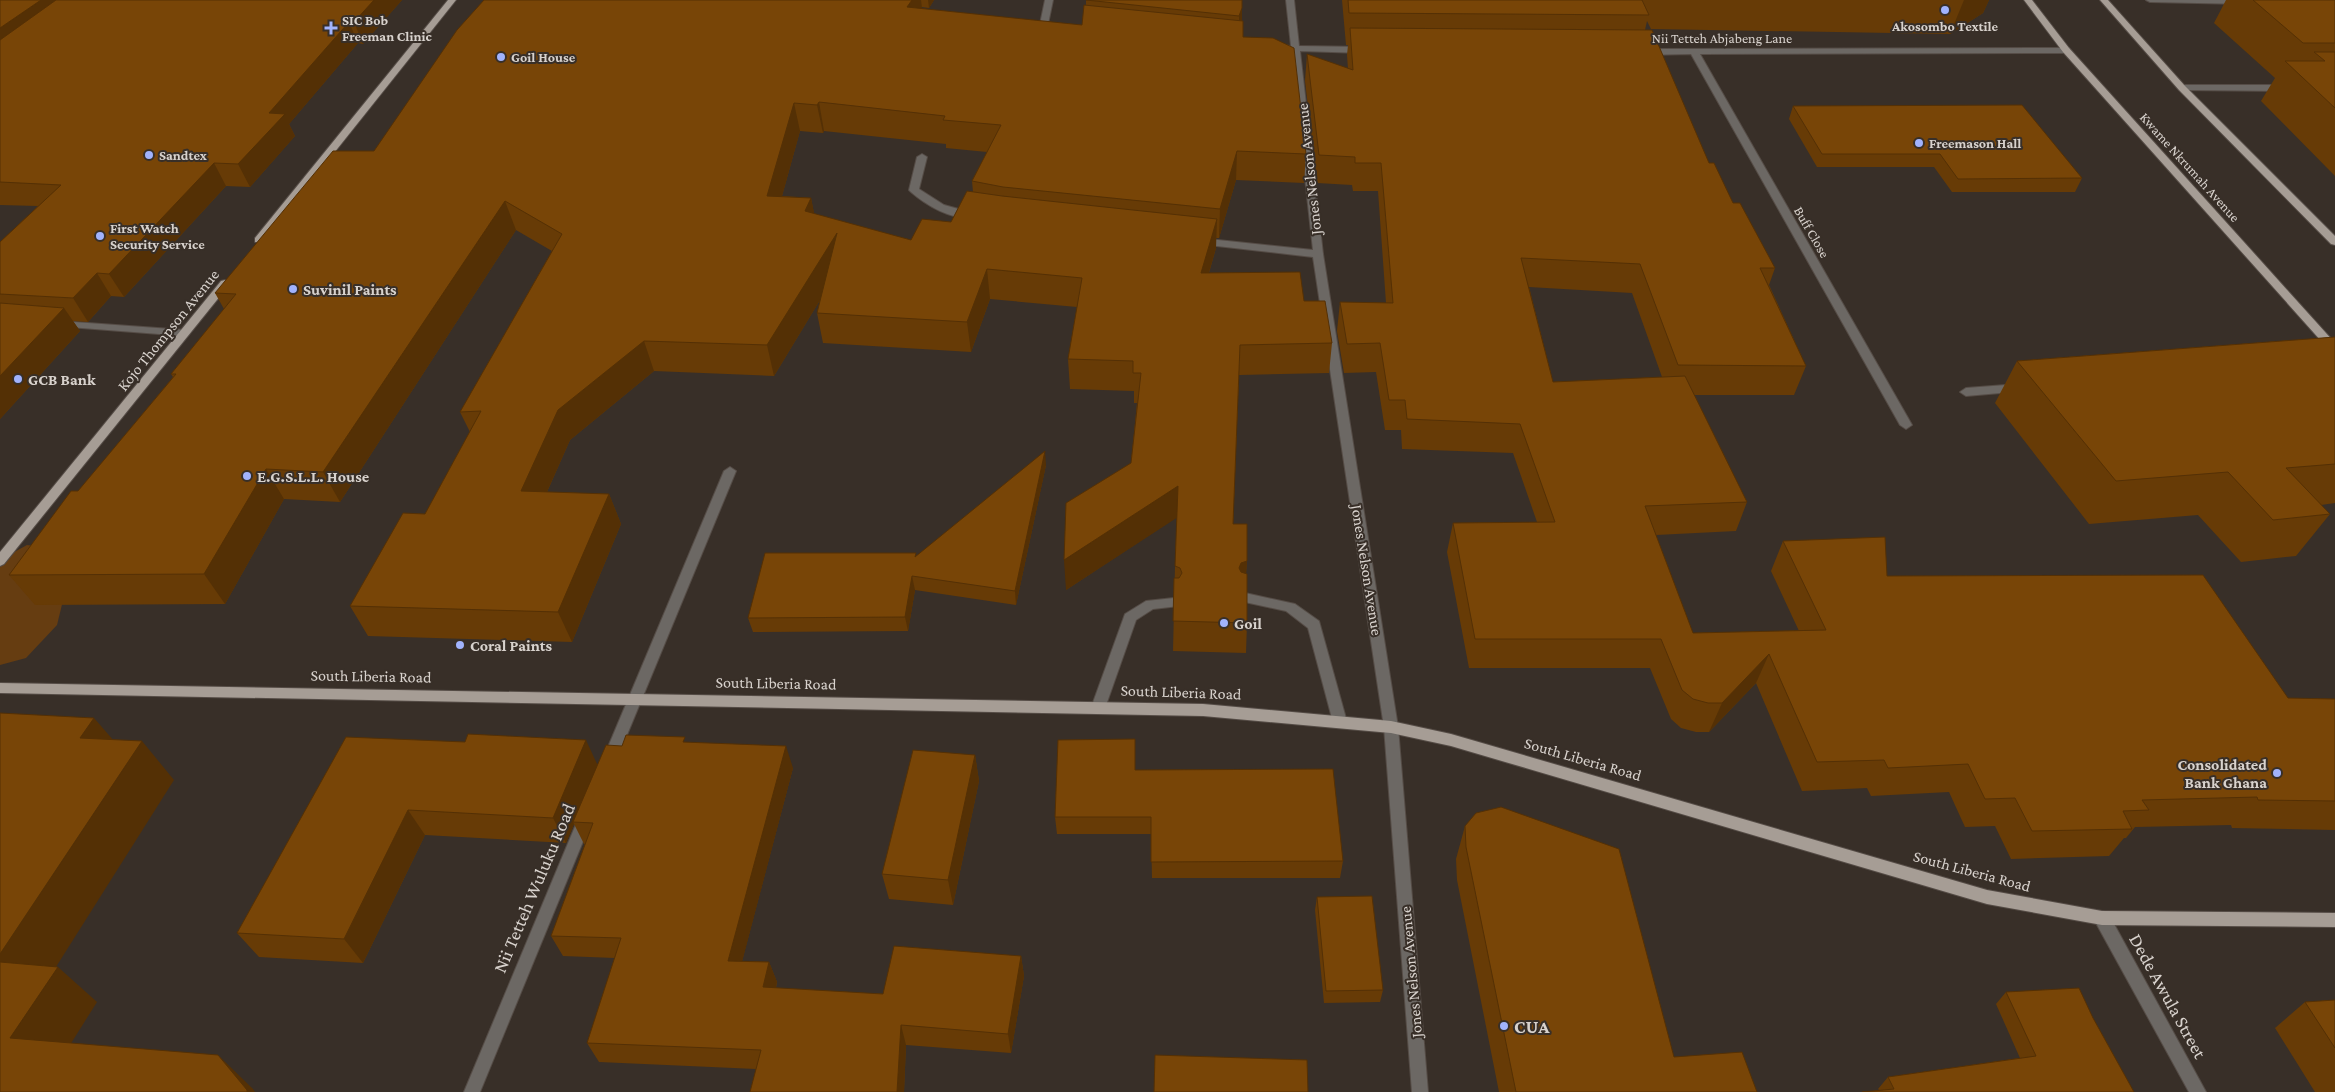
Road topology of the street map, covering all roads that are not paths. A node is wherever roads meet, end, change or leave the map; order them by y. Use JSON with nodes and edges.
{"nodes":[{"id":1,"x":452,"y":0,"type":"edge"},
{"id":2,"x":1049,"y":0,"type":"edge"},
{"id":3,"x":1290,"y":0,"type":"edge"},
{"id":4,"x":2028,"y":0,"type":"edge"},
{"id":5,"x":2104,"y":0,"type":"edge"},
{"id":6,"x":2150,"y":0,"type":"edge"},
{"id":7,"x":2257,"y":2,"type":"edge"},
{"id":8,"x":1034,"y":23,"type":"edge"},
{"id":9,"x":1044,"y":24,"type":"junction"},
{"id":10,"x":1053,"y":25,"type":"edge"},
{"id":11,"x":1268,"y":47,"type":"edge"},
{"id":12,"x":1296,"y":50,"type":"junction"},
{"id":13,"x":1376,"y":50,"type":"edge"},
{"id":14,"x":2066,"y":50,"type":"junction"},
{"id":15,"x":1634,"y":52,"type":"edge"},
{"id":16,"x":1694,"y":52,"type":"junction"},
{"id":17,"x":2182,"y":88,"type":"junction"},
{"id":18,"x":2297,"y":88,"type":"edge"},
{"id":19,"x":922,"y":158,"type":"dead end"},
{"id":20,"x":979,"y":216,"type":"edge"},
{"id":21,"x":1191,"y":240,"type":"edge"},
{"id":22,"x":2335,"y":242,"type":"edge"},
{"id":23,"x":253,"y":248,"type":"edge"},
{"id":24,"x":1318,"y":254,"type":"junction"},
{"id":25,"x":234,"y":272,"type":"edge"},
{"id":26,"x":46,"y":324,"type":"edge"},
{"id":27,"x":184,"y":333,"type":"junction"},
{"id":28,"x":2335,"y":350,"type":"edge"},
{"id":29,"x":2034,"y":386,"type":"edge"},
{"id":30,"x":1966,"y":392,"type":"dead end"},
{"id":31,"x":1906,"y":425,"type":"dead end"},
{"id":32,"x":730,"y":471,"type":"dead end"},
{"id":33,"x":0,"y":561,"type":"edge"},
{"id":34,"x":1245,"y":598,"type":"edge"},
{"id":35,"x":1174,"y":604,"type":"edge"},
{"id":36,"x":0,"y":688,"type":"edge"},
{"id":37,"x":634,"y":700,"type":"junction"},
{"id":38,"x":1098,"y":708,"type":"junction"},
{"id":39,"x":1340,"y":722,"type":"junction"},
{"id":40,"x":1391,"y":727,"type":"junction"},
{"id":41,"x":604,"y":773,"type":"edge"},
{"id":42,"x":593,"y":800,"type":"edge"},
{"id":43,"x":2102,"y":918,"type":"junction"},
{"id":44,"x":2335,"y":920,"type":"edge"},
{"id":45,"x":472,"y":1092,"type":"edge"},
{"id":46,"x":1420,"y":1092,"type":"edge"},
{"id":47,"x":2198,"y":1092,"type":"edge"}],
"edges":[{"from":1,"to":23,"type":"main road"},
{"from":2,"to":9,"type":"street"},
{"from":3,"to":12,"type":"street","name":"Jones Nelson Avenue"},
{"from":4,"to":14,"type":"main road","name":"Kwame Nkrumah Avenue"},
{"from":5,"to":17,"type":"main road"},
{"from":6,"to":7,"type":"street"},
{"from":8,"to":9,"type":"street"},
{"from":9,"to":10,"type":"street"},
{"from":11,"to":12,"type":"street"},
{"from":12,"to":13,"type":"street"},
{"from":12,"to":24,"type":"street","name":"Jones Nelson Avenue"},
{"from":14,"to":16,"type":"street","name":"Nii Tetteh Abjabeng Lane"},
{"from":14,"to":28,"type":"main road","name":"Kwame Nkrumah Avenue"},
{"from":15,"to":16,"type":"street","name":"Nii Tetteh Abjabeng Lane"},
{"from":16,"to":31,"type":"street","name":"Buff Close"},
{"from":17,"to":18,"type":"street"},
{"from":17,"to":22,"type":"main road"},
{"from":19,"to":20,"type":"street"},
{"from":21,"to":24,"type":"street"},
{"from":24,"to":40,"type":"street","name":"Jones Nelson Avenue"},
{"from":25,"to":27,"type":"main road","name":"Kojo Thompson Avenue"},
{"from":26,"to":27,"type":"street"},
{"from":27,"to":33,"type":"main road","name":"Kojo Thompson Avenue"},
{"from":29,"to":30,"type":"street"},
{"from":32,"to":37,"type":"street"},
{"from":34,"to":39,"type":"street"},
{"from":35,"to":38,"type":"street"},
{"from":36,"to":37,"type":"main road","name":"South Liberia Road"},
{"from":37,"to":38,"type":"main road","name":"South Liberia Road"},
{"from":37,"to":41,"type":"street"},
{"from":38,"to":39,"type":"main road","name":"South Liberia Road"},
{"from":39,"to":40,"type":"main road","name":"South Liberia Road"},
{"from":40,"to":43,"type":"main road","name":"South Liberia Road"},
{"from":40,"to":46,"type":"street","name":"Jones Nelson Avenue"},
{"from":42,"to":45,"type":"street","name":"Nii Tetteh Wuluku Road"},
{"from":43,"to":44,"type":"main road","name":"South Liberia Road"},
{"from":43,"to":47,"type":"street","name":"Dede Awula Street"}]}
